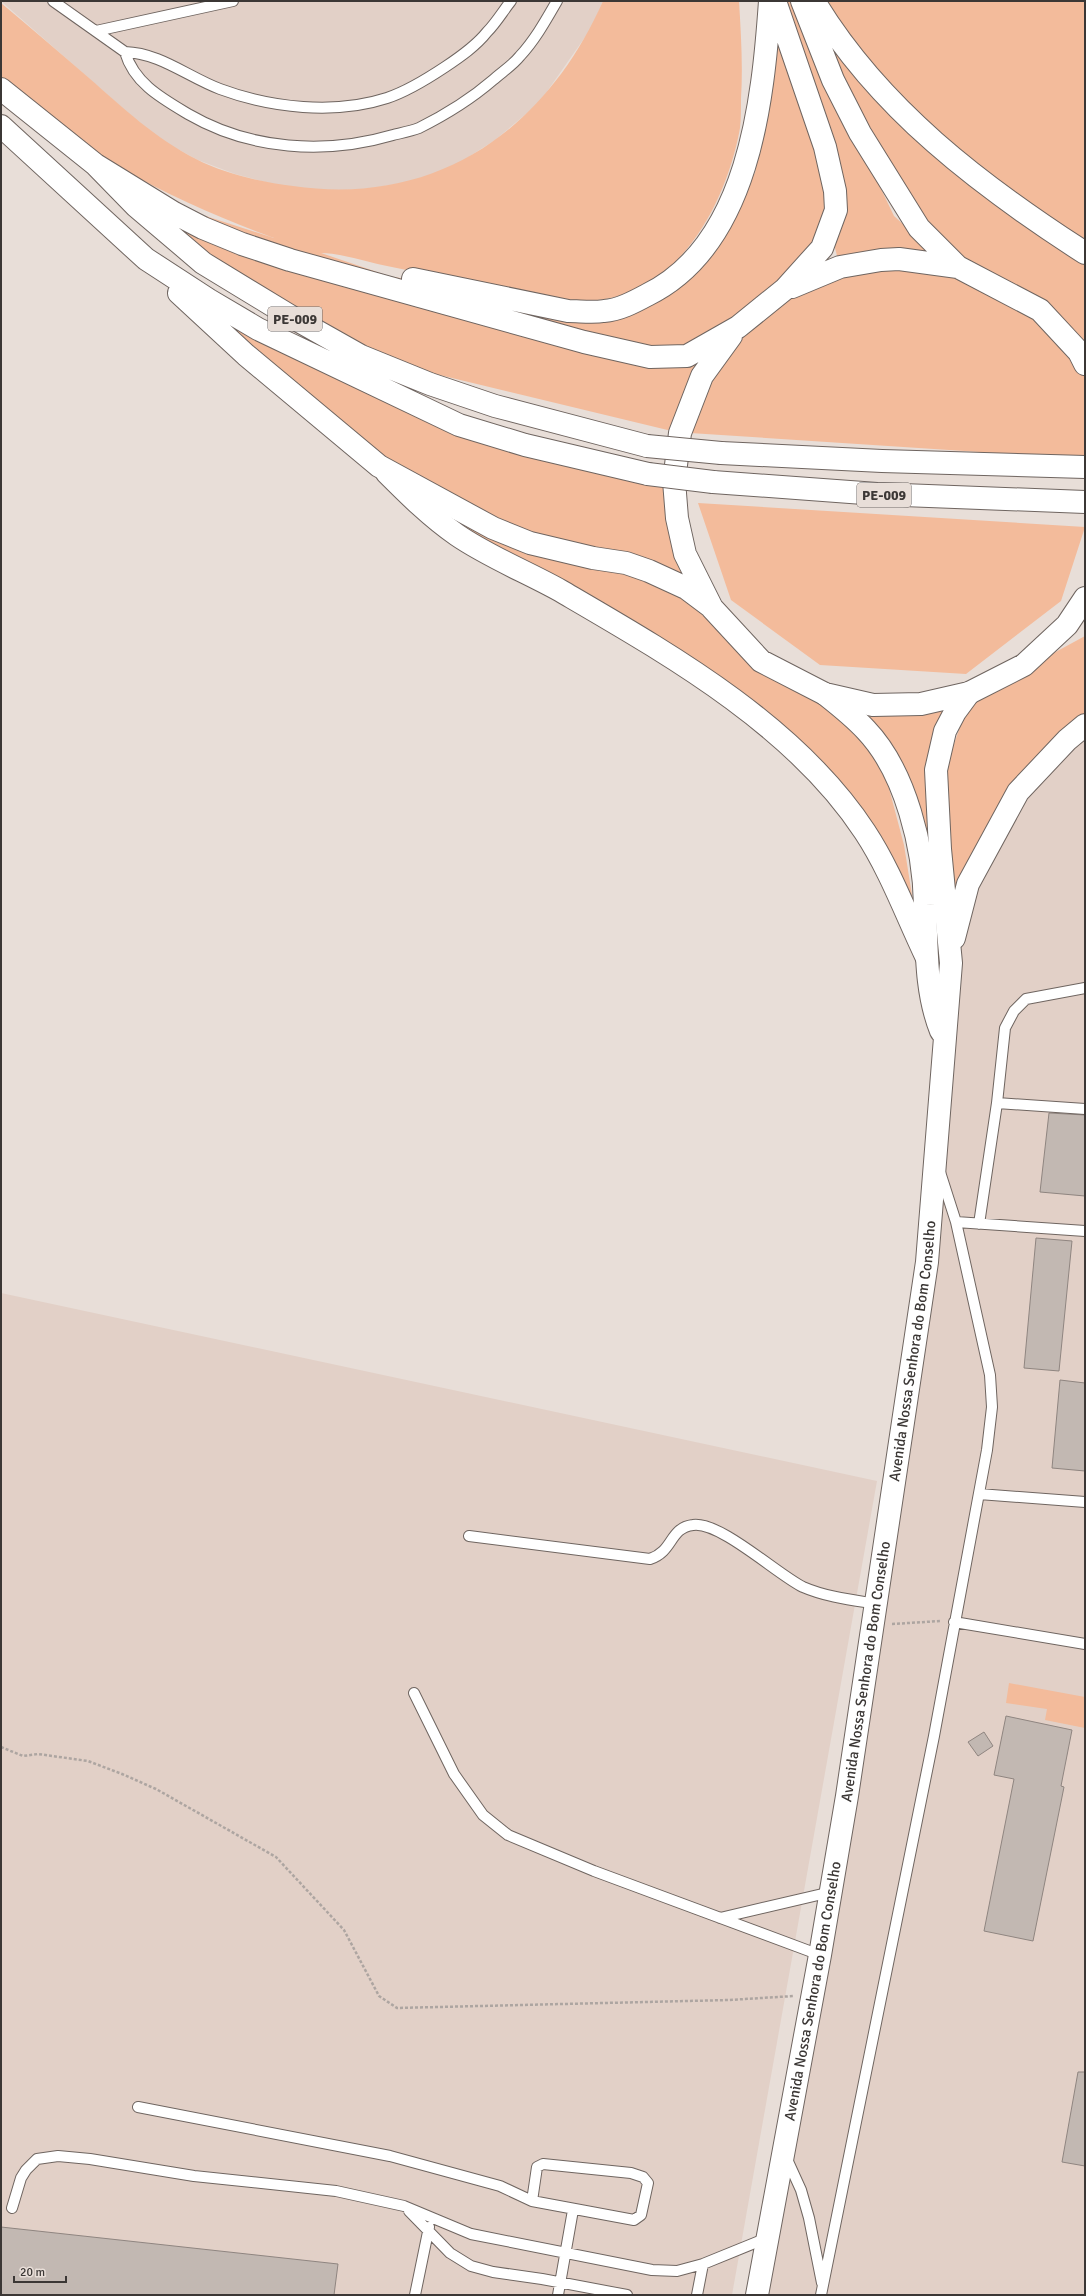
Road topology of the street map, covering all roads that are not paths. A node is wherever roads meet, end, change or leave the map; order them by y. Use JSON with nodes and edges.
{"nodes":[{"id":1,"x":53,"y":1,"type":"edge"},
{"id":2,"x":233,"y":1,"type":"edge"},
{"id":3,"x":511,"y":1,"type":"edge"},
{"id":4,"x":557,"y":1,"type":"edge"},
{"id":5,"x":770,"y":1,"type":"edge"},
{"id":6,"x":775,"y":1,"type":"edge"},
{"id":7,"x":802,"y":1,"type":"edge"},
{"id":8,"x":814,"y":1,"type":"edge"},
{"id":9,"x":96,"y":31,"type":"junction"},
{"id":10,"x":125,"y":52,"type":"junction"},
{"id":11,"x":1,"y":89,"type":"edge"},
{"id":12,"x":1,"y":126,"type":"edge"},
{"id":13,"x":96,"y":165,"type":"junction"},
{"id":14,"x":1085,"y":253,"type":"edge"},
{"id":15,"x":146,"y":259,"type":"junction"},
{"id":16,"x":958,"y":267,"type":"junction"},
{"id":17,"x":353,"y":277,"type":"junction"},
{"id":18,"x":786,"y":290,"type":"junction"},
{"id":19,"x":738,"y":327,"type":"junction"},
{"id":20,"x":1085,"y":364,"type":"edge"},
{"id":21,"x":379,"y":466,"type":"junction"},
{"id":22,"x":1085,"y":467,"type":"edge"},
{"id":23,"x":1085,"y":502,"type":"edge"},
{"id":24,"x":1085,"y":598,"type":"edge"},
{"id":25,"x":712,"y":608,"type":"junction"},
{"id":26,"x":1085,"y":629,"type":"edge"},
{"id":27,"x":1024,"y":665,"type":"junction"},
{"id":28,"x":969,"y":693,"type":"junction"},
{"id":29,"x":825,"y":694,"type":"junction"},
{"id":30,"x":1085,"y":725,"type":"edge"},
{"id":31,"x":950,"y":953,"type":"junction"},
{"id":32,"x":926,"y":956,"type":"junction"},
{"id":33,"x":1085,"y":988,"type":"edge"},
{"id":34,"x":946,"y":1043,"type":"junction"},
{"id":35,"x":996,"y":1103,"type":"junction"},
{"id":36,"x":1085,"y":1109,"type":"edge"},
{"id":37,"x":936,"y":1160,"type":"junction"},
{"id":38,"x":956,"y":1222,"type":"junction"},
{"id":39,"x":979,"y":1224,"type":"junction"},
{"id":40,"x":1085,"y":1231,"type":"edge"},
{"id":41,"x":979,"y":1494,"type":"junction"},
{"id":42,"x":1085,"y":1502,"type":"edge"},
{"id":43,"x":469,"y":1536,"type":"dead end"},
{"id":44,"x":875,"y":1615,"type":"junction"},
{"id":45,"x":954,"y":1622,"type":"junction"},
{"id":46,"x":1085,"y":1644,"type":"edge"},
{"id":47,"x":414,"y":1693,"type":"dead end"},
{"id":48,"x":831,"y":1892,"type":"junction"},
{"id":49,"x":720,"y":1918,"type":"junction"},
{"id":50,"x":820,"y":1955,"type":"junction"},
{"id":51,"x":138,"y":2107,"type":"dead end"},
{"id":52,"x":783,"y":2150,"type":"junction"},
{"id":53,"x":532,"y":2201,"type":"junction"},
{"id":54,"x":404,"y":2206,"type":"junction"},
{"id":55,"x":12,"y":2208,"type":"dead end"},
{"id":56,"x":573,"y":2210,"type":"junction"},
{"id":57,"x":431,"y":2219,"type":"junction"},
{"id":58,"x":428,"y":2230,"type":"junction"},
{"id":59,"x":767,"y":2238,"type":"junction"},
{"id":60,"x":567,"y":2252,"type":"junction"},
{"id":61,"x":702,"y":2264,"type":"junction"},
{"id":62,"x":560,"y":2282,"type":"junction"},
{"id":63,"x":822,"y":2290,"type":"edge"},
{"id":64,"x":415,"y":2295,"type":"edge"},
{"id":65,"x":558,"y":2295,"type":"edge"},
{"id":66,"x":627,"y":2295,"type":"edge"},
{"id":67,"x":697,"y":2295,"type":"edge"},
{"id":68,"x":757,"y":2295,"type":"edge"}],
"edges":[{"from":1,"to":9,"type":"lane"},
{"from":2,"to":9,"type":"lane"},
{"from":3,"to":10,"type":"lane"},
{"from":4,"to":10,"type":"lane"},
{"from":5,"to":17,"type":"main road"},
{"from":6,"to":18,"type":"main road"},
{"from":7,"to":16,"type":"main road"},
{"from":8,"to":14,"type":"main road"},
{"from":9,"to":10,"type":"lane"},
{"from":11,"to":13,"type":"main road","number":"PE-009"},
{"from":12,"to":15,"type":"main road","number":"PE-009"},
{"from":13,"to":17,"type":"main road"},
{"from":13,"to":22,"type":"main road","number":"PE-009","bridge":true},
{"from":15,"to":21,"type":"main road"},
{"from":15,"to":23,"type":"main road","number":"PE-009","bridge":true},
{"from":16,"to":18,"type":"main road"},
{"from":16,"to":20,"type":"main road"},
{"from":17,"to":19,"type":"main road"},
{"from":18,"to":19,"type":"main road"},
{"from":19,"to":25,"type":"main road"},
{"from":21,"to":25,"type":"main road"},
{"from":21,"to":32,"type":"main road"},
{"from":24,"to":27,"type":"main road"},
{"from":25,"to":29,"type":"main road"},
{"from":26,"to":27,"type":"main road"},
{"from":27,"to":28,"type":"main road"},
{"from":28,"to":29,"type":"main road"},
{"from":28,"to":31,"type":"main road"},
{"from":29,"to":32,"type":"main road"},
{"from":30,"to":31,"type":"main road"},
{"from":31,"to":34,"type":"main road","name":"Avenida Nossa Senhora do Bom Conselho"},
{"from":32,"to":34,"type":"main road"},
{"from":33,"to":35,"type":"lane"},
{"from":34,"to":37,"type":"main road","name":"Avenida Nossa Senhora do Bom Conselho"},
{"from":35,"to":36,"type":"lane"},
{"from":35,"to":39,"type":"lane"},
{"from":37,"to":38,"type":"lane"},
{"from":37,"to":44,"type":"main road","name":"Avenida Nossa Senhora do Bom Conselho"},
{"from":38,"to":39,"type":"lane"},
{"from":38,"to":41,"type":"lane"},
{"from":39,"to":40,"type":"lane"},
{"from":41,"to":42,"type":"lane"},
{"from":41,"to":45,"type":"lane"},
{"from":43,"to":44,"type":"lane"},
{"from":44,"to":48,"type":"main road","name":"Avenida Nossa Senhora do Bom Conselho"},
{"from":45,"to":46,"type":"lane"},
{"from":45,"to":63,"type":"lane"},
{"from":47,"to":49,"type":"lane"},
{"from":48,"to":49,"type":"lane"},
{"from":48,"to":50,"type":"main road","name":"Avenida Nossa Senhora do Bom Conselho"},
{"from":49,"to":50,"type":"lane"},
{"from":50,"to":52,"type":"main road","name":"Avenida Nossa Senhora do Bom Conselho"},
{"from":51,"to":53,"type":"lane"},
{"from":52,"to":59,"type":"main road","name":"Avenida Nossa Senhora do Bom Conselho"},
{"from":52,"to":63,"type":"lane"},
{"from":53,"to":56,"type":"lane"},
{"from":53,"to":56,"type":"lane"},
{"from":54,"to":55,"type":"lane"},
{"from":54,"to":57,"type":"lane"},
{"from":54,"to":58,"type":"lane"},
{"from":56,"to":60,"type":"lane"},
{"from":57,"to":58,"type":"lane"},
{"from":57,"to":60,"type":"lane"},
{"from":58,"to":62,"type":"lane"},
{"from":58,"to":64,"type":"lane"},
{"from":59,"to":61,"type":"lane"},
{"from":59,"to":68,"type":"main road","name":"Avenida Nossa Senhora do Bom Conselho"},
{"from":60,"to":61,"type":"lane"},
{"from":60,"to":62,"type":"lane"},
{"from":61,"to":67,"type":"lane"},
{"from":62,"to":65,"type":"lane"},
{"from":62,"to":66,"type":"lane"}]}
